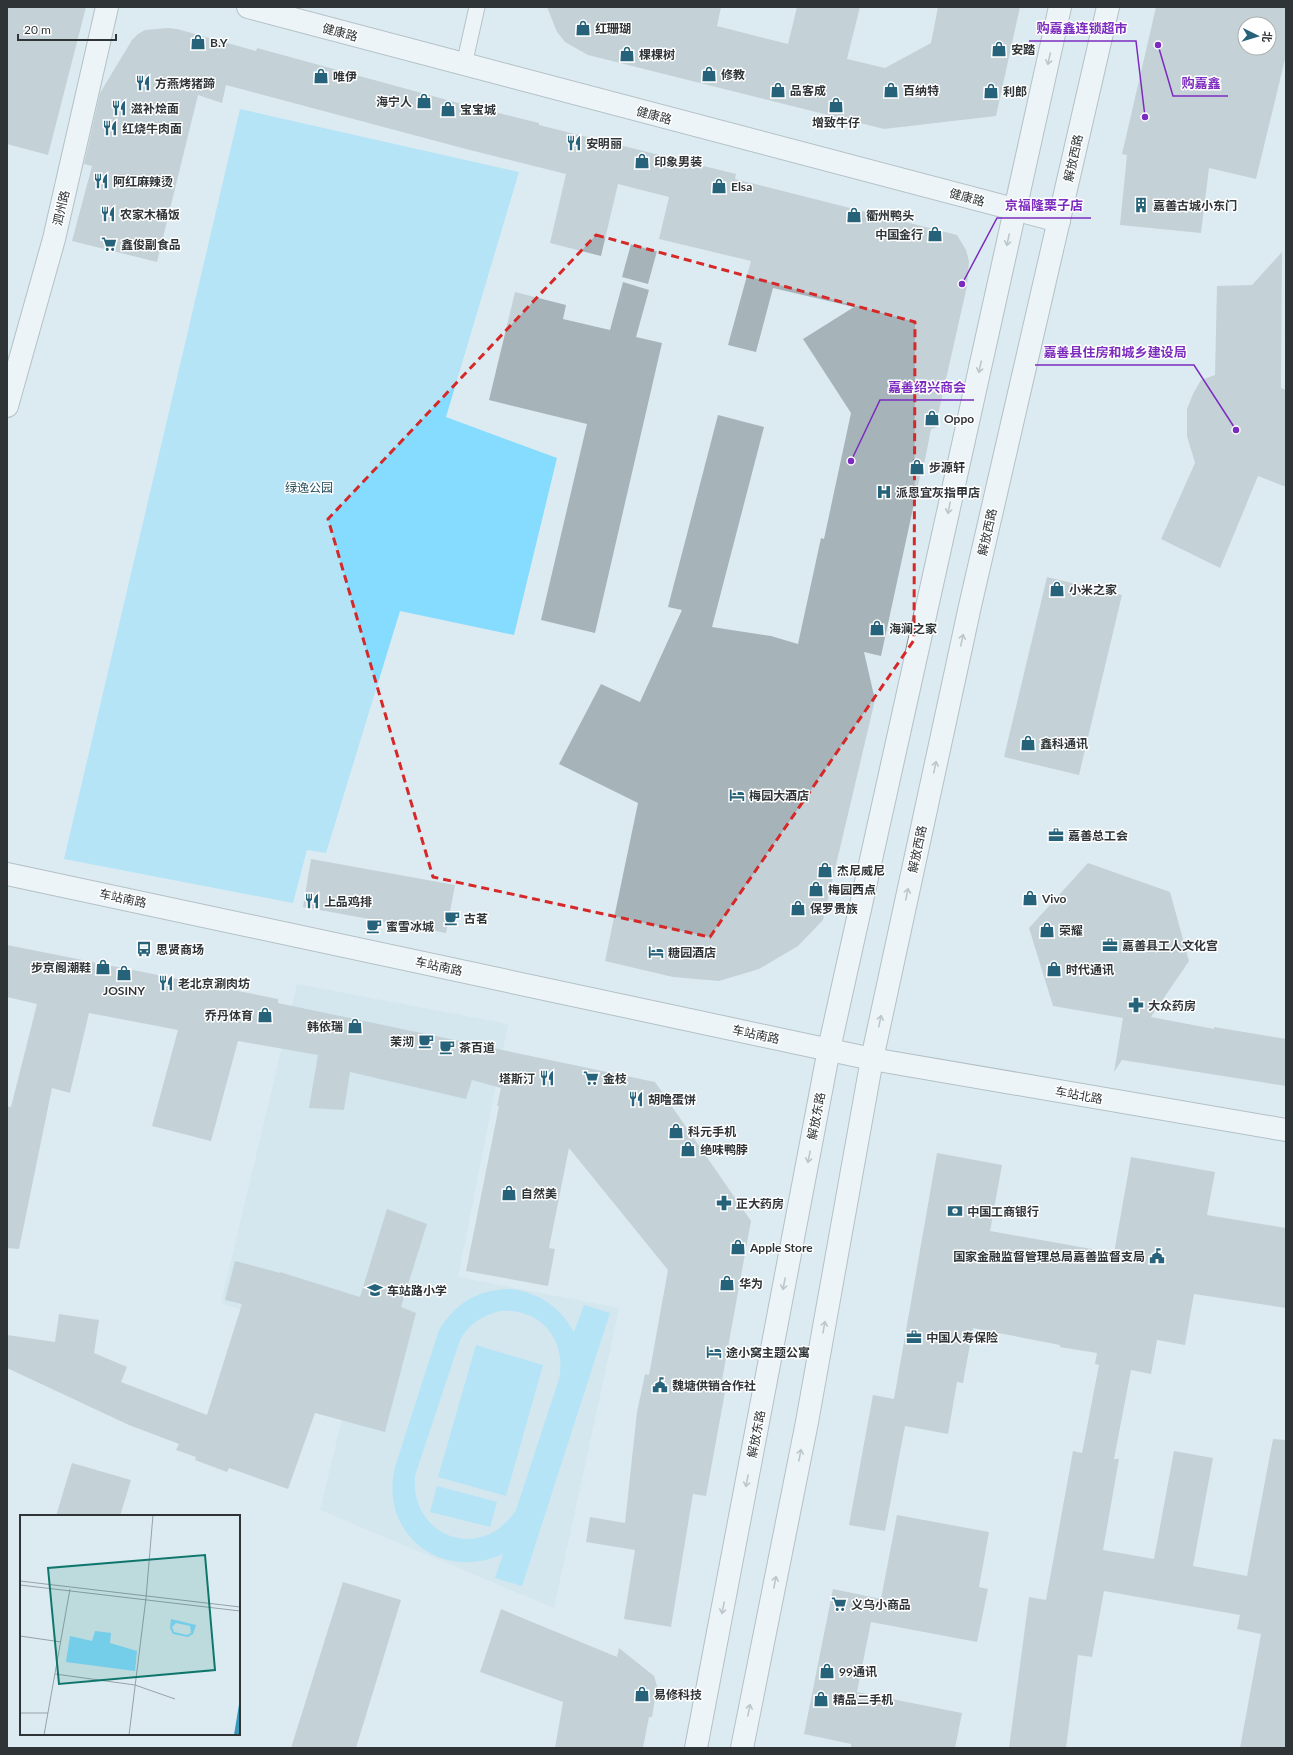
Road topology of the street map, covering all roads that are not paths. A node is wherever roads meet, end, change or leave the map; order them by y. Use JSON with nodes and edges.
{"nodes":[{"id":1,"x":107,"y":7,"type":"edge"},
{"id":2,"x":248,"y":7,"type":"edge"},
{"id":3,"x":477,"y":7,"type":"edge"},
{"id":4,"x":1060,"y":7,"type":"edge"},
{"id":5,"x":1108,"y":7,"type":"edge"},
{"id":6,"x":464,"y":65,"type":"junction"},
{"id":7,"x":1015,"y":209,"type":"junction"},
{"id":8,"x":1059,"y":221,"type":"junction"},
{"id":9,"x":7,"y":406,"type":"edge"},
{"id":10,"x":7,"y":874,"type":"edge"},
{"id":11,"x":829,"y":1049,"type":"junction"},
{"id":12,"x":872,"y":1059,"type":"junction"},
{"id":13,"x":1286,"y":1130,"type":"edge"},
{"id":14,"x":696,"y":1748,"type":"edge"},
{"id":15,"x":742,"y":1748,"type":"edge"}],
"edges":[{"from":1,"to":9,"type":"main road","name":"泗州路"},
{"from":2,"to":6,"type":"main road","name":"健康路"},
{"from":3,"to":6,"type":"lane"},
{"from":4,"to":7,"type":"main road","one_way":true},
{"from":5,"to":8,"type":"main road","name":"解放西路"},
{"from":6,"to":7,"type":"main road","name":"健康路"},
{"from":7,"to":8,"type":"main road","name":"健康路"},
{"from":7,"to":11,"type":"main road","one_way":true},
{"from":12,"to":8,"type":"main road","name":"解放西路","one_way":true},
{"from":10,"to":11,"type":"main road","name":"车站南路"},
{"from":11,"to":12,"type":"main road","name":"车站南路"},
{"from":11,"to":14,"type":"main road","name":"解放东路","one_way":true},
{"from":12,"to":13,"type":"main road","name":"车站北路"},
{"from":15,"to":12,"type":"main road","one_way":true}]}
